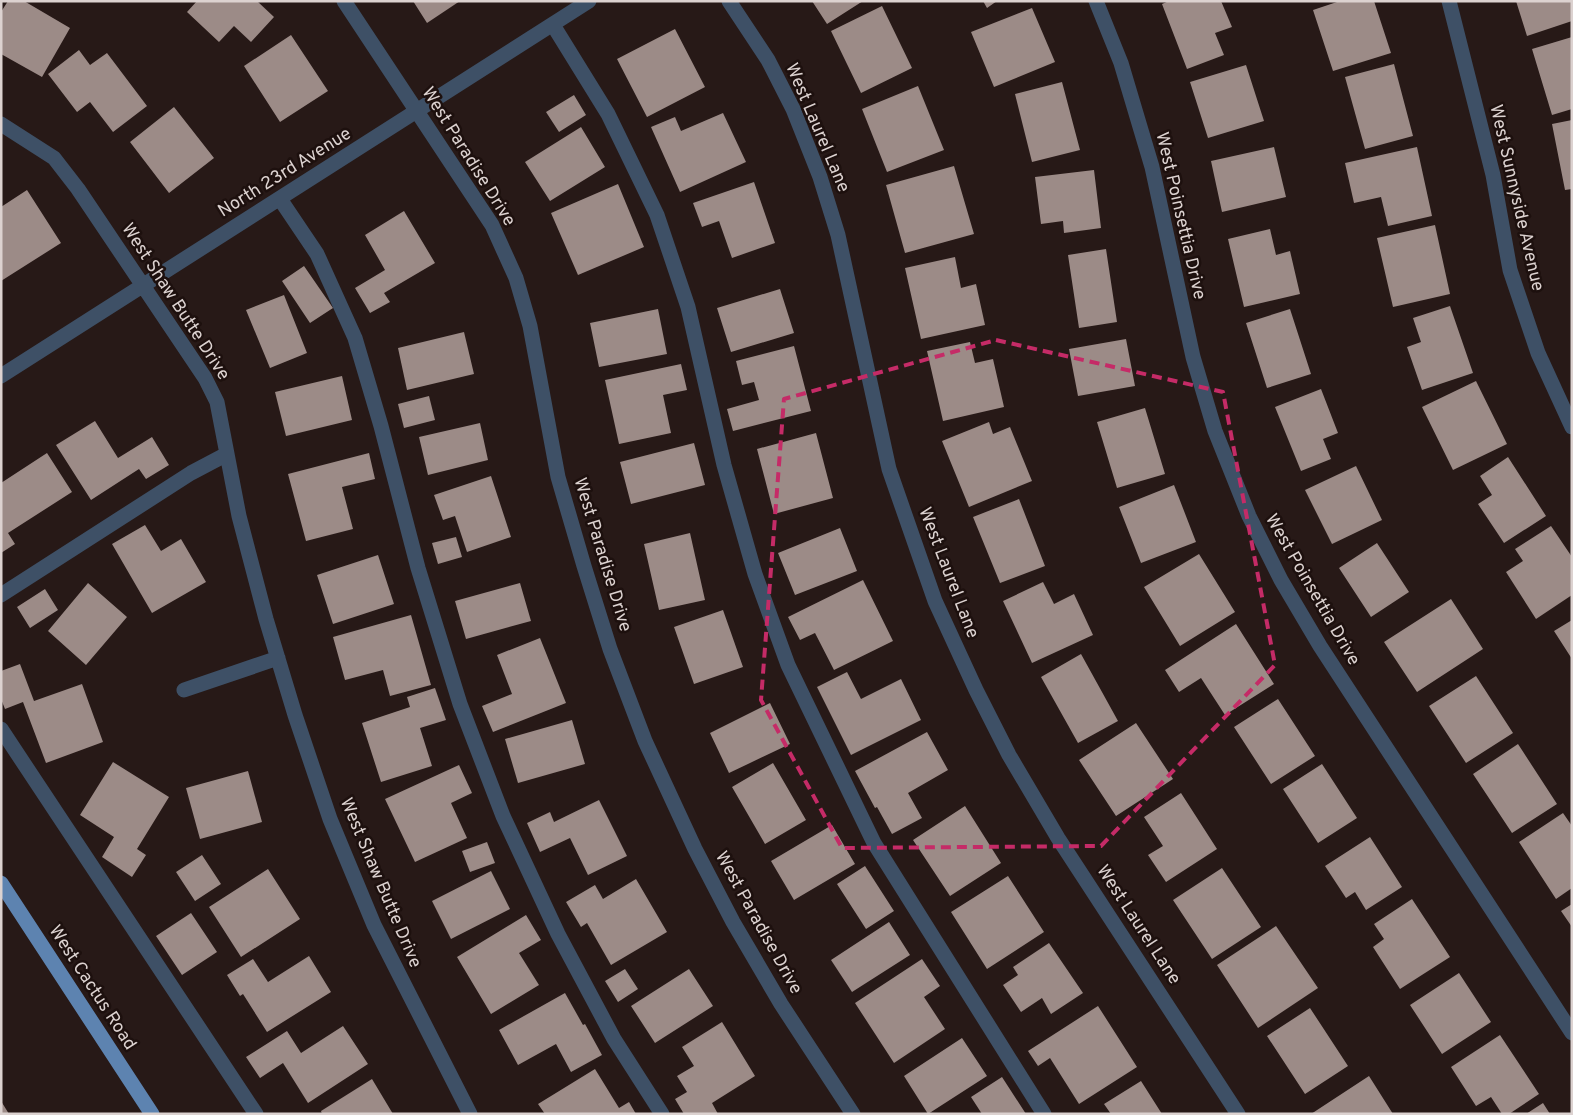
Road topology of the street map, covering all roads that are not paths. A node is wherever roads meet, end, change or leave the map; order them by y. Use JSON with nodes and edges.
{"nodes":[{"id":1,"x":344,"y":1,"type":"edge"},
{"id":2,"x":589,"y":1,"type":"edge"},
{"id":3,"x":729,"y":1,"type":"edge"},
{"id":4,"x":1096,"y":1,"type":"edge"},
{"id":5,"x":1449,"y":1,"type":"edge"},
{"id":6,"x":553,"y":25,"type":"junction"},
{"id":7,"x":417,"y":112,"type":"junction"},
{"id":8,"x":1,"y":124,"type":"edge"},
{"id":9,"x":280,"y":199,"type":"junction"},
{"id":10,"x":143,"y":286,"type":"junction"},
{"id":11,"x":1,"y":376,"type":"edge"},
{"id":12,"x":1572,"y":427,"type":"edge"},
{"id":13,"x":226,"y":454,"type":"junction"},
{"id":14,"x":1,"y":595,"type":"edge"},
{"id":15,"x":278,"y":658,"type":"junction"},
{"id":16,"x":184,"y":690,"type":"dead end"},
{"id":17,"x":1,"y":729,"type":"edge"},
{"id":18,"x":1,"y":883,"type":"edge"},
{"id":19,"x":1572,"y":1033,"type":"edge"},
{"id":20,"x":152,"y":1114,"type":"edge"},
{"id":21,"x":256,"y":1114,"type":"edge"},
{"id":22,"x":470,"y":1114,"type":"edge"},
{"id":23,"x":662,"y":1114,"type":"edge"},
{"id":24,"x":853,"y":1114,"type":"edge"},
{"id":25,"x":1044,"y":1114,"type":"edge"},
{"id":26,"x":1238,"y":1114,"type":"edge"}],
"edges":[{"from":1,"to":7,"type":"street","name":"West Paradise Drive"},
{"from":2,"to":6,"type":"street","name":"North 23rd Avenue"},
{"from":3,"to":26,"type":"street","name":"West Laurel Lane"},
{"from":4,"to":19,"type":"street","name":"West Poinsettia Drive"},
{"from":5,"to":12,"type":"street","name":"West Sunnyside Avenue"},
{"from":6,"to":7,"type":"street","name":"North 23rd Avenue"},
{"from":6,"to":25,"type":"street"},
{"from":7,"to":9,"type":"street","name":"North 23rd Avenue"},
{"from":7,"to":24,"type":"street","name":"West Paradise Drive"},
{"from":8,"to":10,"type":"street","name":"West Shaw Butte Drive"},
{"from":9,"to":10,"type":"street","name":"North 23rd Avenue"},
{"from":9,"to":23,"type":"street"},
{"from":10,"to":11,"type":"street","name":"North 23rd Avenue"},
{"from":10,"to":13,"type":"street","name":"West Shaw Butte Drive"},
{"from":13,"to":14,"type":"street"},
{"from":13,"to":15,"type":"street","name":"West Shaw Butte Drive"},
{"from":15,"to":16,"type":"street"},
{"from":15,"to":22,"type":"street","name":"West Shaw Butte Drive"},
{"from":17,"to":21,"type":"street"},
{"from":18,"to":20,"type":"main road","name":"West Cactus Road"}]}
